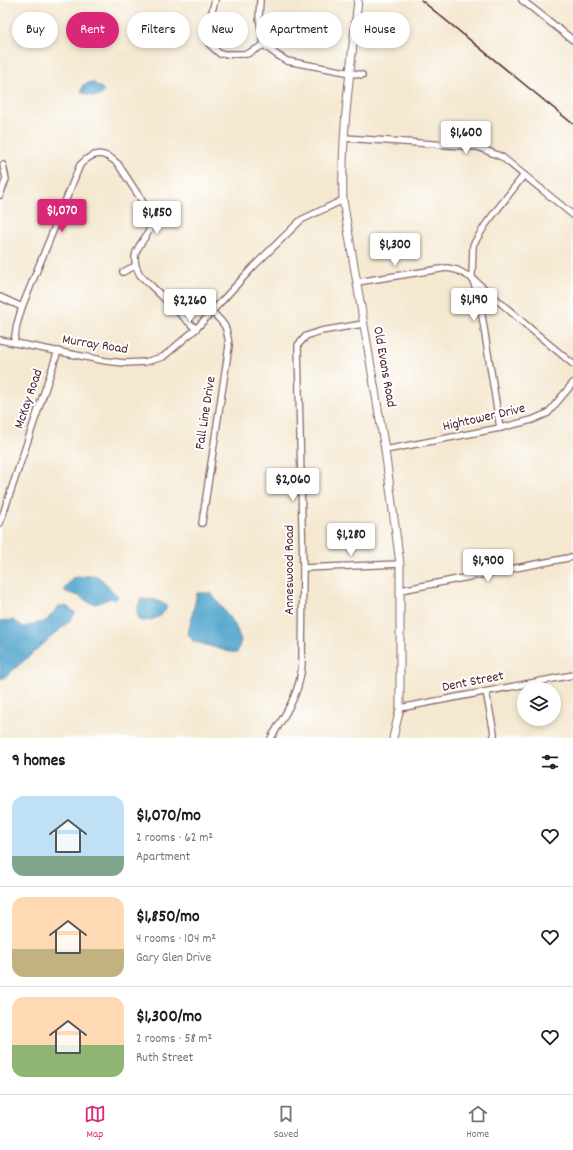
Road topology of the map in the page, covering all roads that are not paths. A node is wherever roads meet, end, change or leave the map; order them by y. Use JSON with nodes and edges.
{"nodes":[{"id":1,"x":215,"y":0,"type":"edge"},
{"id":2,"x":260,"y":0,"type":"edge"},
{"id":3,"x":358,"y":0,"type":"edge"},
{"id":4,"x":522,"y":0,"type":"edge"},
{"id":5,"x":259,"y":12,"type":"edge"},
{"id":6,"x":573,"y":40,"type":"edge"},
{"id":7,"x":258,"y":48,"type":"edge"},
{"id":8,"x":268,"y":48,"type":"edge"},
{"id":9,"x":350,"y":73,"type":"junction"},
{"id":10,"x":362,"y":75,"type":"dead end"},
{"id":11,"x":344,"y":138,"type":"junction"},
{"id":12,"x":3,"y":165,"type":"dead end"},
{"id":13,"x":524,"y":175,"type":"junction"},
{"id":14,"x":0,"y":196,"type":"edge"},
{"id":15,"x":342,"y":200,"type":"junction"},
{"id":16,"x":573,"y":215,"type":"edge"},
{"id":17,"x":135,"y":266,"type":"junction"},
{"id":18,"x":123,"y":272,"type":"dead end"},
{"id":19,"x":472,"y":278,"type":"junction"},
{"id":20,"x":357,"y":282,"type":"junction"},
{"id":21,"x":0,"y":297,"type":"edge"},
{"id":22,"x":22,"y":307,"type":"junction"},
{"id":23,"x":212,"y":312,"type":"junction"},
{"id":24,"x":363,"y":324,"type":"junction"},
{"id":25,"x":196,"y":329,"type":"junction"},
{"id":26,"x":0,"y":340,"type":"edge"},
{"id":27,"x":14,"y":342,"type":"junction"},
{"id":28,"x":58,"y":351,"type":"junction"},
{"id":29,"x":573,"y":364,"type":"edge"},
{"id":30,"x":573,"y":383,"type":"edge"},
{"id":31,"x":500,"y":428,"type":"junction"},
{"id":32,"x":385,"y":450,"type":"junction"},
{"id":33,"x":0,"y":523,"type":"edge"},
{"id":34,"x":202,"y":523,"type":"dead end"},
{"id":35,"x":573,"y":557,"type":"edge"},
{"id":36,"x":400,"y":564,"type":"junction"},
{"id":37,"x":303,"y":568,"type":"junction"},
{"id":38,"x":401,"y":590,"type":"junction"},
{"id":39,"x":573,"y":675,"type":"edge"},
{"id":40,"x":486,"y":692,"type":"junction"},
{"id":41,"x":400,"y":708,"type":"junction"},
{"id":42,"x":271,"y":738,"type":"edge"},
{"id":43,"x":393,"y":738,"type":"edge"},
{"id":44,"x":494,"y":738,"type":"edge"}],
"edges":[{"from":1,"to":7,"type":"street"},
{"from":2,"to":5,"type":"street"},
{"from":3,"to":9,"type":"street","name":"Old Evans Road"},
{"from":4,"to":6,"type":"street"},
{"from":8,"to":9,"type":"street"},
{"from":9,"to":10,"type":"street"},
{"from":9,"to":11,"type":"street","name":"Old Evans Road"},
{"from":11,"to":13,"type":"street"},
{"from":11,"to":15,"type":"street","name":"Old Evans Road"},
{"from":12,"to":14,"type":"street"},
{"from":13,"to":16,"type":"street"},
{"from":13,"to":19,"type":"street"},
{"from":15,"to":20,"type":"street","name":"Old Evans Road"},
{"from":15,"to":23,"type":"street","name":"Murray Road"},
{"from":17,"to":18,"type":"street"},
{"from":17,"to":22,"type":"street"},
{"from":17,"to":25,"type":"street"},
{"from":19,"to":20,"type":"street"},
{"from":19,"to":29,"type":"street"},
{"from":19,"to":31,"type":"street"},
{"from":20,"to":24,"type":"street","name":"Old Evans Road"},
{"from":21,"to":22,"type":"street"},
{"from":22,"to":27,"type":"street"},
{"from":23,"to":25,"type":"street","name":"Murray Road"},
{"from":23,"to":34,"type":"street","name":"Fall Line Drive"},
{"from":24,"to":32,"type":"street","name":"Old Evans Road"},
{"from":24,"to":37,"type":"street","name":"Anneswood Road"},
{"from":25,"to":28,"type":"street","name":"Murray Road"},
{"from":26,"to":27,"type":"street","name":"Murray Road"},
{"from":27,"to":28,"type":"street","name":"Murray Road"},
{"from":28,"to":33,"type":"street","name":"McKay Road"},
{"from":30,"to":31,"type":"street","name":"Hightower Drive"},
{"from":31,"to":32,"type":"street","name":"Hightower Drive"},
{"from":32,"to":36,"type":"street","name":"Old Evans Road"},
{"from":35,"to":38,"type":"street"},
{"from":36,"to":37,"type":"street"},
{"from":36,"to":38,"type":"street","name":"Old Evans Road"},
{"from":37,"to":42,"type":"street","name":"Anneswood Road"},
{"from":38,"to":41,"type":"street","name":"Old Evans Road"},
{"from":39,"to":40,"type":"street","name":"Dent Street"},
{"from":40,"to":41,"type":"street","name":"Dent Street"},
{"from":40,"to":44,"type":"street"},
{"from":41,"to":43,"type":"street","name":"Old Evans Road"}]}
